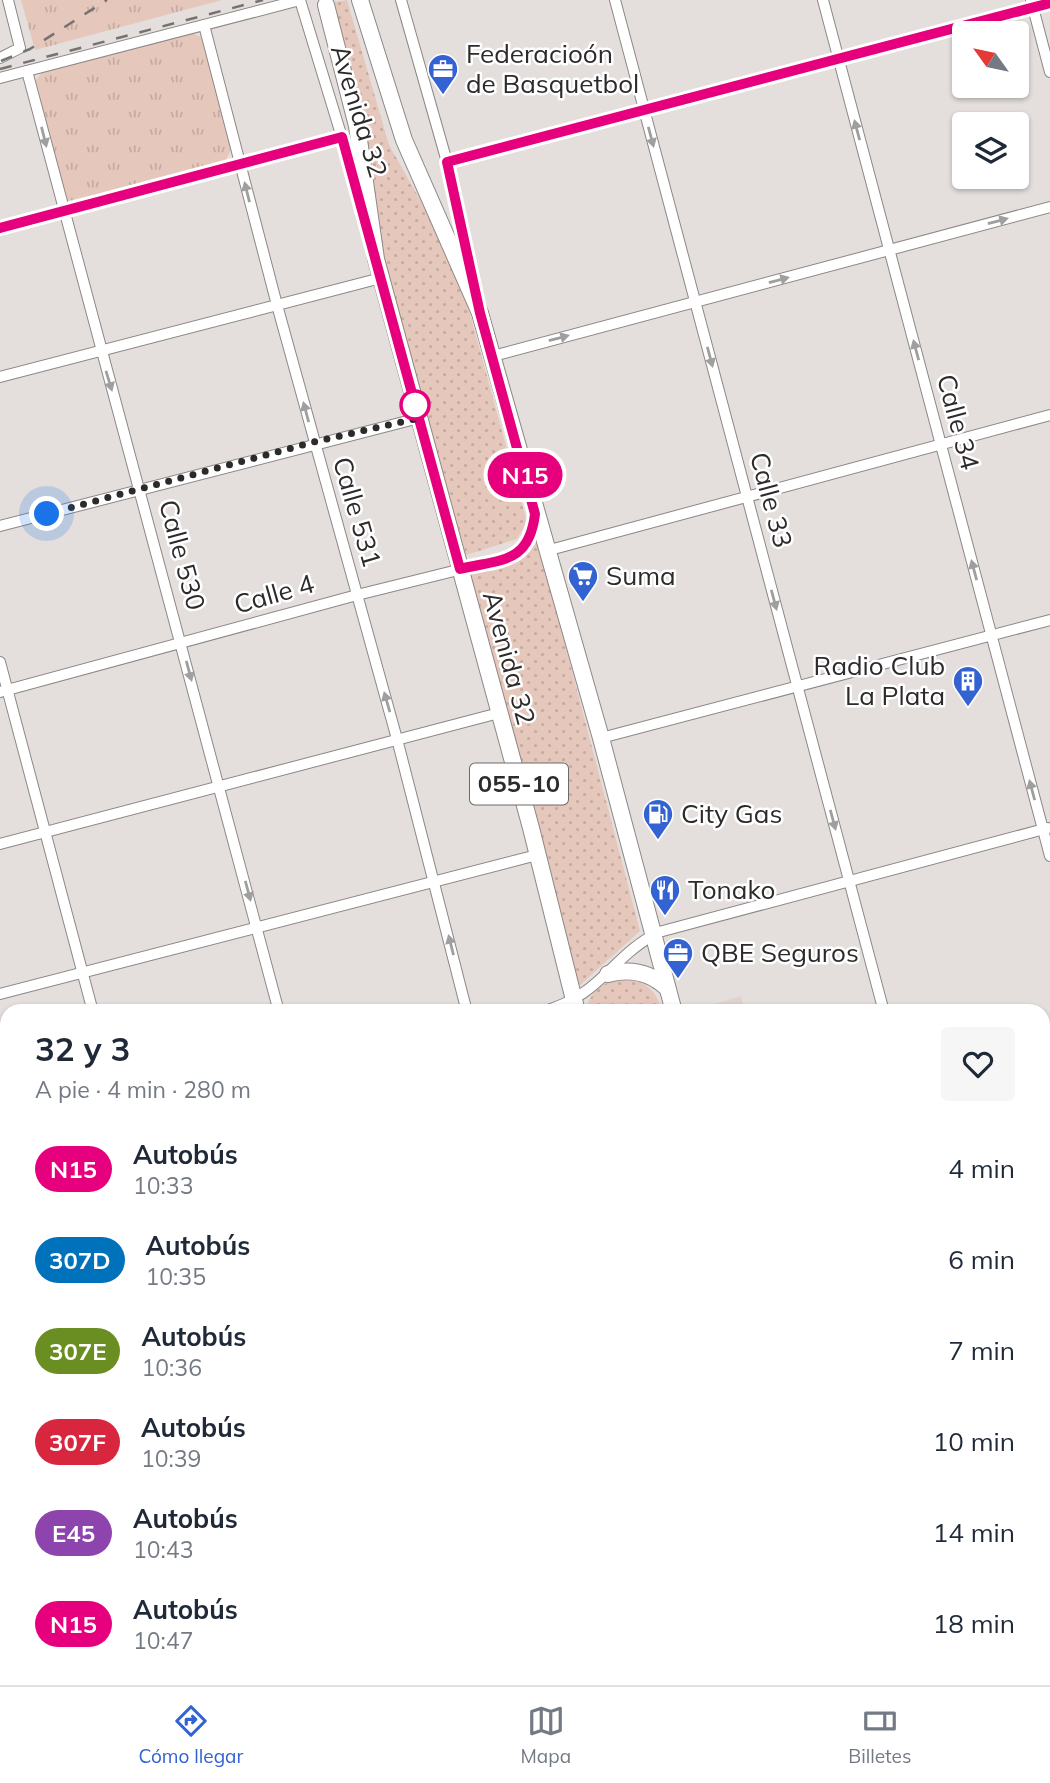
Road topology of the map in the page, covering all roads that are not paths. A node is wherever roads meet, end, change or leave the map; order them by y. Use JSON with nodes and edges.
{"nodes":[{"id":1,"x":8,"y":0,"type":"edge"},
{"id":2,"x":300,"y":0,"type":"edge"},
{"id":3,"x":359,"y":0,"type":"edge"},
{"id":4,"x":401,"y":0,"type":"edge"},
{"id":5,"x":615,"y":0,"type":"edge"},
{"id":6,"x":823,"y":0,"type":"edge"},
{"id":7,"x":1032,"y":4,"type":"edge"},
{"id":8,"x":1050,"y":4,"type":"edge"},
{"id":9,"x":326,"y":5,"type":"dead end"},
{"id":10,"x":204,"y":25,"type":"junction"},
{"id":11,"x":0,"y":58,"type":"edge"},
{"id":12,"x":839,"y":60,"type":"junction"},
{"id":13,"x":27,"y":71,"type":"junction"},
{"id":14,"x":1050,"y":72,"type":"edge"},
{"id":15,"x":0,"y":78,"type":"edge"},
{"id":16,"x":645,"y":112,"type":"junction"},
{"id":17,"x":342,"y":137,"type":"junction"},
{"id":18,"x":447,"y":162,"type":"junction"},
{"id":19,"x":240,"y":163,"type":"junction"},
{"id":20,"x":1050,"y":207,"type":"edge"},
{"id":21,"x":63,"y":212,"type":"junction"},
{"id":22,"x":0,"y":228,"type":"edge"},
{"id":23,"x":372,"y":236,"type":"junction"},
{"id":24,"x":889,"y":250,"type":"junction"},
{"id":25,"x":381,"y":278,"type":"junction"},
{"id":26,"x":695,"y":303,"type":"junction"},
{"id":27,"x":277,"y":305,"type":"junction"},
{"id":28,"x":480,"y":313,"type":"junction"},
{"id":29,"x":101,"y":352,"type":"junction"},
{"id":30,"x":493,"y":356,"type":"junction"},
{"id":31,"x":0,"y":377,"type":"edge"},
{"id":32,"x":1050,"y":415,"type":"edge"},
{"id":33,"x":419,"y":418,"type":"junction"},
{"id":34,"x":314,"y":442,"type":"junction"},
{"id":35,"x":941,"y":445,"type":"junction"},
{"id":36,"x":141,"y":488,"type":"junction"},
{"id":37,"x":747,"y":497,"type":"junction"},
{"id":38,"x":535,"y":514,"type":"junction"},
{"id":39,"x":0,"y":526,"type":"edge"},
{"id":40,"x":545,"y":551,"type":"junction"},
{"id":41,"x":460,"y":569,"type":"junction"},
{"id":42,"x":357,"y":594,"type":"junction"},
{"id":43,"x":1050,"y":620,"type":"edge"},
{"id":44,"x":991,"y":635,"type":"junction"},
{"id":45,"x":181,"y":644,"type":"junction"},
{"id":46,"x":0,"y":662,"type":"edge"},
{"id":47,"x":797,"y":686,"type":"junction"},
{"id":48,"x":4,"y":691,"type":"edge"},
{"id":49,"x":499,"y":713,"type":"junction"},
{"id":50,"x":601,"y":738,"type":"junction"},
{"id":51,"x":397,"y":739,"type":"junction"},
{"id":52,"x":220,"y":785,"type":"junction"},
{"id":53,"x":1046,"y":828,"type":"edge"},
{"id":54,"x":45,"y":831,"type":"junction"},
{"id":55,"x":0,"y":844,"type":"edge"},
{"id":56,"x":537,"y":855,"type":"junction"},
{"id":57,"x":1050,"y":856,"type":"edge"},
{"id":58,"x":435,"y":881,"type":"junction"},
{"id":59,"x":849,"y":881,"type":"junction"},
{"id":60,"x":257,"y":927,"type":"junction"},
{"id":61,"x":653,"y":935,"type":"junction"},
{"id":62,"x":84,"y":972,"type":"junction"},
{"id":63,"x":608,"y":974,"type":"junction"},
{"id":64,"x":667,"y":988,"type":"junction"},
{"id":65,"x":0,"y":995,"type":"edge"},
{"id":66,"x":91,"y":1004,"type":"edge"},
{"id":67,"x":277,"y":1004,"type":"edge"},
{"id":68,"x":465,"y":1004,"type":"edge"},
{"id":69,"x":574,"y":1004,"type":"edge"},
{"id":70,"x":577,"y":1004,"type":"edge"},
{"id":71,"x":672,"y":1004,"type":"edge"},
{"id":72,"x":882,"y":1004,"type":"edge"}],
"edges":[{"from":1,"to":11,"type":"street"},
{"from":2,"to":10,"type":"street"},
{"from":2,"to":17,"type":"street","name":"Avenida 32"},
{"from":3,"to":28,"type":"highway","name":"Avenida 32","number":"055-10"},
{"from":4,"to":18,"type":"street","name":"Avenida 32"},
{"from":5,"to":16,"type":"street","name":"Calle 33"},
{"from":6,"to":12,"type":"street","name":"Calle 34"},
{"from":7,"to":8,"type":"street"},
{"from":7,"to":12,"type":"street"},
{"from":7,"to":14,"type":"street"},
{"from":9,"to":23,"type":"highway","name":"Avenida 32","number":"055-10"},
{"from":10,"to":13,"type":"street"},
{"from":10,"to":19,"type":"street","name":"Calle 531"},
{"from":12,"to":16,"type":"street"},
{"from":24,"to":12,"type":"street","name":"Calle 34","one_way":true},
{"from":13,"to":15,"type":"street"},
{"from":13,"to":21,"type":"street","name":"Calle 530","one_way":true},
{"from":16,"to":18,"type":"street"},
{"from":16,"to":26,"type":"street","name":"Calle 33","one_way":true},
{"from":17,"to":19,"type":"street"},
{"from":17,"to":23,"type":"street","name":"Avenida 32"},
{"from":18,"to":28,"type":"street","name":"Avenida 32"},
{"from":19,"to":21,"type":"street"},
{"from":27,"to":19,"type":"street","name":"Calle 531","one_way":true},
{"from":24,"to":20,"type":"street","one_way":true},
{"from":21,"to":22,"type":"street"},
{"from":21,"to":29,"type":"street","name":"Calle 530"},
{"from":23,"to":25,"type":"highway","name":"Avenida 32","number":"055-10"},
{"from":26,"to":24,"type":"street","one_way":true},
{"from":35,"to":24,"type":"street","name":"Calle 34","one_way":true},
{"from":25,"to":27,"type":"street"},
{"from":25,"to":33,"type":"highway","name":"Avenida 32","number":"055-10"},
{"from":30,"to":26,"type":"street","one_way":true},
{"from":26,"to":37,"type":"street","name":"Calle 33","one_way":true},
{"from":27,"to":29,"type":"street"},
{"from":34,"to":27,"type":"street","name":"Calle 531","one_way":true},
{"from":28,"to":30,"type":"highway","name":"Avenida 32","number":"055-10"},
{"from":29,"to":31,"type":"street"},
{"from":29,"to":36,"type":"street","name":"Calle 530","one_way":true},
{"from":30,"to":38,"type":"highway","name":"Avenida 32","number":"055-10"},
{"from":32,"to":35,"type":"street"},
{"from":33,"to":34,"type":"street"},
{"from":33,"to":41,"type":"highway","name":"Avenida 32","number":"055-10"},
{"from":34,"to":36,"type":"street"},
{"from":34,"to":42,"type":"street","name":"Calle 531"},
{"from":35,"to":37,"type":"street"},
{"from":44,"to":35,"type":"street","name":"Calle 34","one_way":true},
{"from":36,"to":39,"type":"street"},
{"from":36,"to":45,"type":"street","name":"Calle 530"},
{"from":37,"to":40,"type":"street"},
{"from":37,"to":47,"type":"street","name":"Calle 33","one_way":true},
{"from":38,"to":40,"type":"highway","name":"Avenida 32","number":"055-10"},
{"from":38,"to":41,"type":"street","name":"Calle 4"},
{"from":40,"to":50,"type":"highway","name":"Avenida 32","number":"055-10"},
{"from":41,"to":42,"type":"street","name":"Calle 4"},
{"from":41,"to":49,"type":"highway","name":"Avenida 32","number":"055-10"},
{"from":42,"to":45,"type":"street","name":"Calle 4"},
{"from":51,"to":42,"type":"street","name":"Calle 531","one_way":true},
{"from":43,"to":44,"type":"street"},
{"from":44,"to":47,"type":"street"},
{"from":53,"to":44,"type":"street","name":"Calle 34","one_way":true},
{"from":45,"to":48,"type":"street","name":"Calle 4"},
{"from":45,"to":52,"type":"street","name":"Calle 530","one_way":true},
{"from":46,"to":48,"type":"street"},
{"from":47,"to":50,"type":"street"},
{"from":47,"to":59,"type":"street","name":"Calle 33","one_way":true},
{"from":48,"to":54,"type":"street"},
{"from":49,"to":51,"type":"street"},
{"from":49,"to":56,"type":"highway","name":"Avenida 32","number":"055-10"},
{"from":50,"to":61,"type":"highway","name":"Avenida 32","number":"055-10"},
{"from":51,"to":52,"type":"street"},
{"from":51,"to":58,"type":"street","name":"Calle 531"},
{"from":52,"to":54,"type":"street"},
{"from":52,"to":60,"type":"street","name":"Calle 530","one_way":true},
{"from":53,"to":57,"type":"street","name":"Calle 34"},
{"from":53,"to":59,"type":"street"},
{"from":54,"to":55,"type":"street"},
{"from":54,"to":62,"type":"street"},
{"from":56,"to":58,"type":"street"},
{"from":56,"to":69,"type":"highway","name":"Avenida 32","number":"055-10"},
{"from":58,"to":60,"type":"street"},
{"from":68,"to":58,"type":"street","name":"Calle 531","one_way":true},
{"from":59,"to":61,"type":"street"},
{"from":59,"to":72,"type":"street","name":"Calle 33"},
{"from":60,"to":62,"type":"street"},
{"from":60,"to":67,"type":"street","name":"Calle 530"},
{"from":61,"to":63,"type":"street"},
{"from":61,"to":64,"type":"highway","name":"Avenida 32","number":"055-10"},
{"from":62,"to":65,"type":"street"},
{"from":62,"to":66,"type":"street"},
{"from":63,"to":64,"type":"highway"},
{"from":63,"to":70,"type":"street"},
{"from":64,"to":71,"type":"highway","name":"Avenida 32","number":"055-10"}]}
